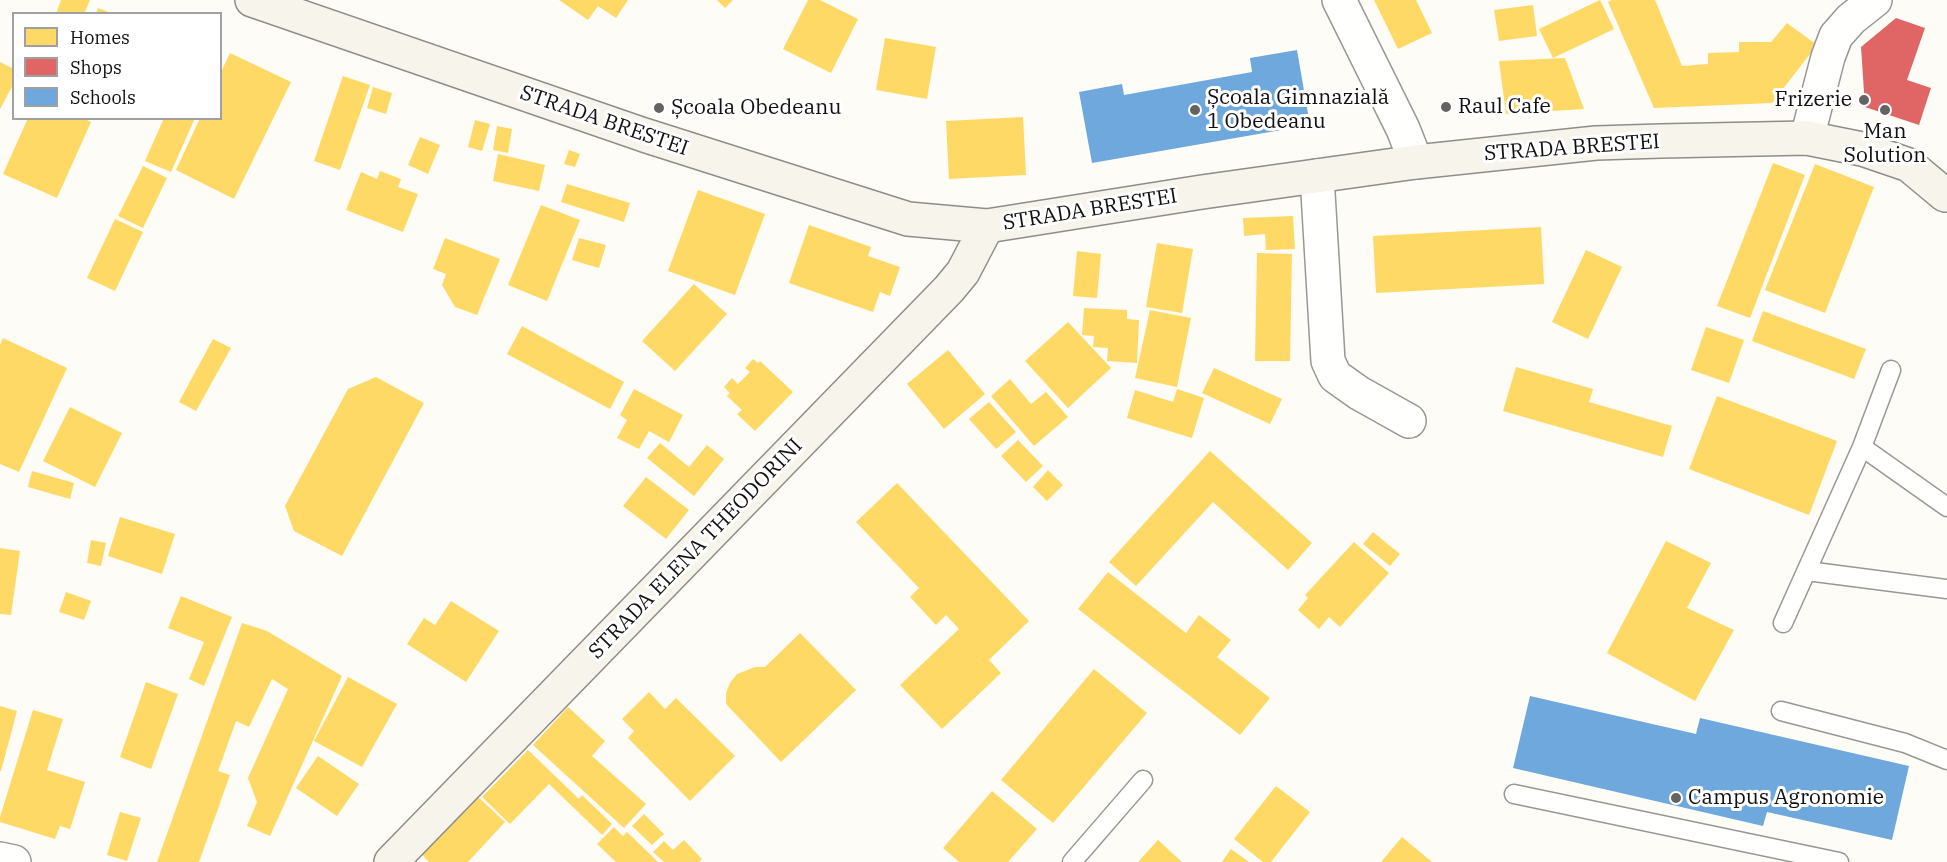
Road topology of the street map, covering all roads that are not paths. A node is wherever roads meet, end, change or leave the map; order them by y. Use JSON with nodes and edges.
{"nodes":[{"id":1,"x":252,"y":0,"type":"edge"},
{"id":2,"x":1339,"y":0,"type":"edge"},
{"id":3,"x":1873,"y":0,"type":"edge"},
{"id":4,"x":310,"y":9,"type":"edge"},
{"id":5,"x":1807,"y":138,"type":"junction"},
{"id":6,"x":1416,"y":162,"type":"junction"},
{"id":7,"x":1317,"y":176,"type":"junction"},
{"id":8,"x":1946,"y":197,"type":"edge"},
{"id":9,"x":987,"y":226,"type":"junction"},
{"id":10,"x":1891,"y":369,"type":"dead end"},
{"id":11,"x":1409,"y":421,"type":"dead end"},
{"id":12,"x":1862,"y":447,"type":"junction"},
{"id":13,"x":1947,"y":507,"type":"edge"},
{"id":14,"x":1807,"y":571,"type":"junction"},
{"id":15,"x":1947,"y":589,"type":"edge"},
{"id":16,"x":1783,"y":623,"type":"dead end"},
{"id":17,"x":1781,"y":711,"type":"dead end"},
{"id":18,"x":1947,"y":760,"type":"edge"},
{"id":19,"x":1143,"y":780,"type":"dead end"},
{"id":20,"x":1514,"y":794,"type":"dead end"},
{"id":21,"x":0,"y":858,"type":"edge"},
{"id":22,"x":14,"y":862,"type":"edge"},
{"id":23,"x":391,"y":862,"type":"edge"},
{"id":24,"x":1072,"y":862,"type":"edge"},
{"id":25,"x":1839,"y":862,"type":"edge"}],
"edges":[{"from":1,"to":4,"type":"main road","name":"STRADA BRESTEI"},
{"from":2,"to":6,"type":"street"},
{"from":3,"to":5,"type":"street"},
{"from":4,"to":9,"type":"main road","name":"STRADA BRESTEI"},
{"from":5,"to":6,"type":"main road","name":"STRADA BRESTEI"},
{"from":5,"to":8,"type":"main road","name":"STRADA BRESTEI"},
{"from":6,"to":7,"type":"main road","name":"STRADA BRESTEI"},
{"from":7,"to":9,"type":"main road","name":"STRADA BRESTEI"},
{"from":7,"to":11,"type":"street"},
{"from":9,"to":23,"type":"main road","name":"STRADA ELENA THEODORINI"},
{"from":10,"to":12,"type":"lane"},
{"from":12,"to":13,"type":"lane"},
{"from":12,"to":14,"type":"lane"},
{"from":14,"to":15,"type":"lane"},
{"from":14,"to":16,"type":"lane"},
{"from":17,"to":18,"type":"lane"},
{"from":19,"to":24,"type":"lane"},
{"from":20,"to":25,"type":"lane"},
{"from":21,"to":22,"type":"street"}]}
